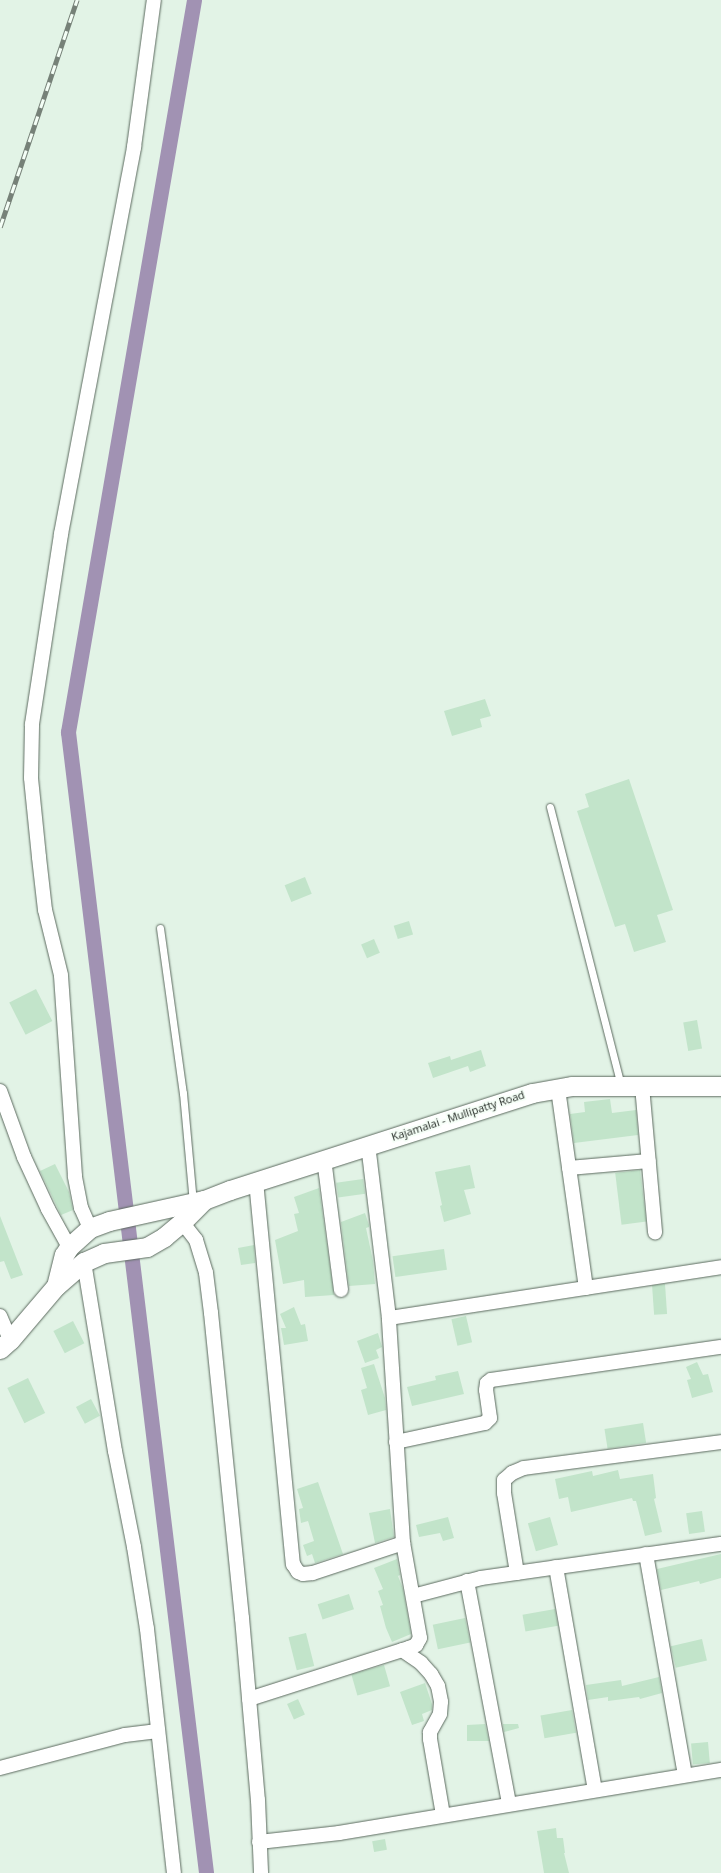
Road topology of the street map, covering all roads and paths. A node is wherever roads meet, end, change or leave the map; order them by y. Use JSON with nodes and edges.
{"nodes":[{"id":1,"x":154,"y":0,"type":"edge"},
{"id":2,"x":550,"y":807,"type":"dead end"},
{"id":3,"x":160,"y":928,"type":"dead end"},
{"id":4,"x":621,"y":1086,"type":"junction"},
{"id":5,"x":642,"y":1086,"type":"junction"},
{"id":6,"x":721,"y":1086,"type":"edge"},
{"id":7,"x":558,"y":1089,"type":"junction"},
{"id":8,"x":0,"y":1091,"type":"edge"},
{"id":9,"x":368,"y":1145,"type":"junction"},
{"id":10,"x":324,"y":1159,"type":"junction"},
{"id":11,"x":649,"y":1161,"type":"junction"},
{"id":12,"x":569,"y":1168,"type":"junction"},
{"id":13,"x":256,"y":1181,"type":"junction"},
{"id":14,"x":198,"y":1201,"type":"junction"},
{"id":15,"x":182,"y":1222,"type":"junction"},
{"id":16,"x":90,"y":1228,"type":"junction"},
{"id":17,"x":655,"y":1232,"type":"dead end"},
{"id":18,"x":69,"y":1247,"type":"junction"},
{"id":19,"x":84,"y":1262,"type":"junction"},
{"id":20,"x":721,"y":1267,"type":"edge"},
{"id":21,"x":56,"y":1286,"type":"junction"},
{"id":22,"x":586,"y":1288,"type":"junction"},
{"id":23,"x":340,"y":1290,"type":"dead end"},
{"id":24,"x":0,"y":1316,"type":"edge"},
{"id":25,"x":389,"y":1318,"type":"junction"},
{"id":26,"x":5,"y":1345,"type":"edge"},
{"id":27,"x":721,"y":1347,"type":"edge"},
{"id":28,"x":396,"y":1442,"type":"junction"},
{"id":29,"x":721,"y":1442,"type":"edge"},
{"id":30,"x":403,"y":1543,"type":"junction"},
{"id":31,"x":721,"y":1544,"type":"edge"},
{"id":32,"x":646,"y":1554,"type":"junction"},
{"id":33,"x":556,"y":1567,"type":"junction"},
{"id":34,"x":517,"y":1573,"type":"junction"},
{"id":35,"x":467,"y":1581,"type":"junction"},
{"id":36,"x":413,"y":1596,"type":"junction"},
{"id":37,"x":402,"y":1650,"type":"junction"},
{"id":38,"x":249,"y":1699,"type":"junction"},
{"id":39,"x":158,"y":1731,"type":"junction"},
{"id":40,"x":0,"y":1768,"type":"edge"},
{"id":41,"x":721,"y":1770,"type":"edge"},
{"id":42,"x":685,"y":1775,"type":"junction"},
{"id":43,"x":595,"y":1790,"type":"junction"},
{"id":44,"x":509,"y":1803,"type":"junction"},
{"id":45,"x":443,"y":1815,"type":"junction"},
{"id":46,"x":259,"y":1842,"type":"junction"},
{"id":47,"x":174,"y":1873,"type":"edge"},
{"id":48,"x":261,"y":1873,"type":"edge"}],
"edges":[{"from":1,"to":16,"type":"street"},
{"from":2,"to":4,"type":"lane"},
{"from":3,"to":14,"type":"lane"},
{"from":4,"to":5,"type":"main road","name":"Kajamalai - Mullipatty Road"},
{"from":4,"to":7,"type":"main road","name":"Kajamalai - Mullipatty Road"},
{"from":5,"to":6,"type":"main road","name":"Kajamalai - Mullipatty Road"},
{"from":5,"to":11,"type":"street"},
{"from":7,"to":9,"type":"main road","name":"Kajamalai - Mullipatty Road"},
{"from":7,"to":12,"type":"street"},
{"from":8,"to":18,"type":"street"},
{"from":9,"to":10,"type":"main road","name":"Kajamalai - Mullipatty Road"},
{"from":9,"to":25,"type":"street"},
{"from":10,"to":13,"type":"main road","name":"Kajamalai - Mullipatty Road"},
{"from":10,"to":23,"type":"street"},
{"from":11,"to":12,"type":"street"},
{"from":11,"to":17,"type":"street"},
{"from":12,"to":22,"type":"street"},
{"from":13,"to":14,"type":"main road","name":"Kajamalai - Mullipatty Road"},
{"from":13,"to":30,"type":"street"},
{"from":14,"to":15,"type":"main road","name":"Kajamalai - Mullipatty Road"},
{"from":14,"to":16,"type":"main road","name":"Kajamalai - Mullipatty Road"},
{"from":15,"to":19,"type":"main road","name":"Kajamalai - Mullipatty Road"},
{"from":15,"to":38,"type":"street"},
{"from":16,"to":18,"type":"main road","name":"Kajamalai - Mullipatty Road"},
{"from":18,"to":21,"type":"main road","name":"Kajamalai - Mullipatty Road"},
{"from":19,"to":21,"type":"main road","name":"Kajamalai - Mullipatty Road"},
{"from":19,"to":39,"type":"street"},
{"from":20,"to":22,"type":"street"},
{"from":21,"to":26,"type":"main road","name":"Kajamalai - Mullipatty Road"},
{"from":22,"to":25,"type":"street"},
{"from":24,"to":26,"type":"street"},
{"from":25,"to":28,"type":"street"},
{"from":27,"to":28,"type":"street"},
{"from":28,"to":30,"type":"street"},
{"from":29,"to":34,"type":"street"},
{"from":30,"to":36,"type":"street"},
{"from":31,"to":32,"type":"street"},
{"from":32,"to":33,"type":"street"},
{"from":32,"to":42,"type":"street"},
{"from":33,"to":34,"type":"street"},
{"from":33,"to":43,"type":"street"},
{"from":34,"to":35,"type":"street"},
{"from":35,"to":36,"type":"street"},
{"from":35,"to":44,"type":"street"},
{"from":36,"to":37,"type":"street"},
{"from":37,"to":38,"type":"street"},
{"from":37,"to":45,"type":"street"},
{"from":38,"to":46,"type":"street"},
{"from":39,"to":40,"type":"street"},
{"from":39,"to":47,"type":"street"},
{"from":41,"to":42,"type":"street"},
{"from":42,"to":43,"type":"street"},
{"from":43,"to":44,"type":"street"},
{"from":44,"to":45,"type":"street"},
{"from":45,"to":46,"type":"street"},
{"from":46,"to":48,"type":"street"}]}
